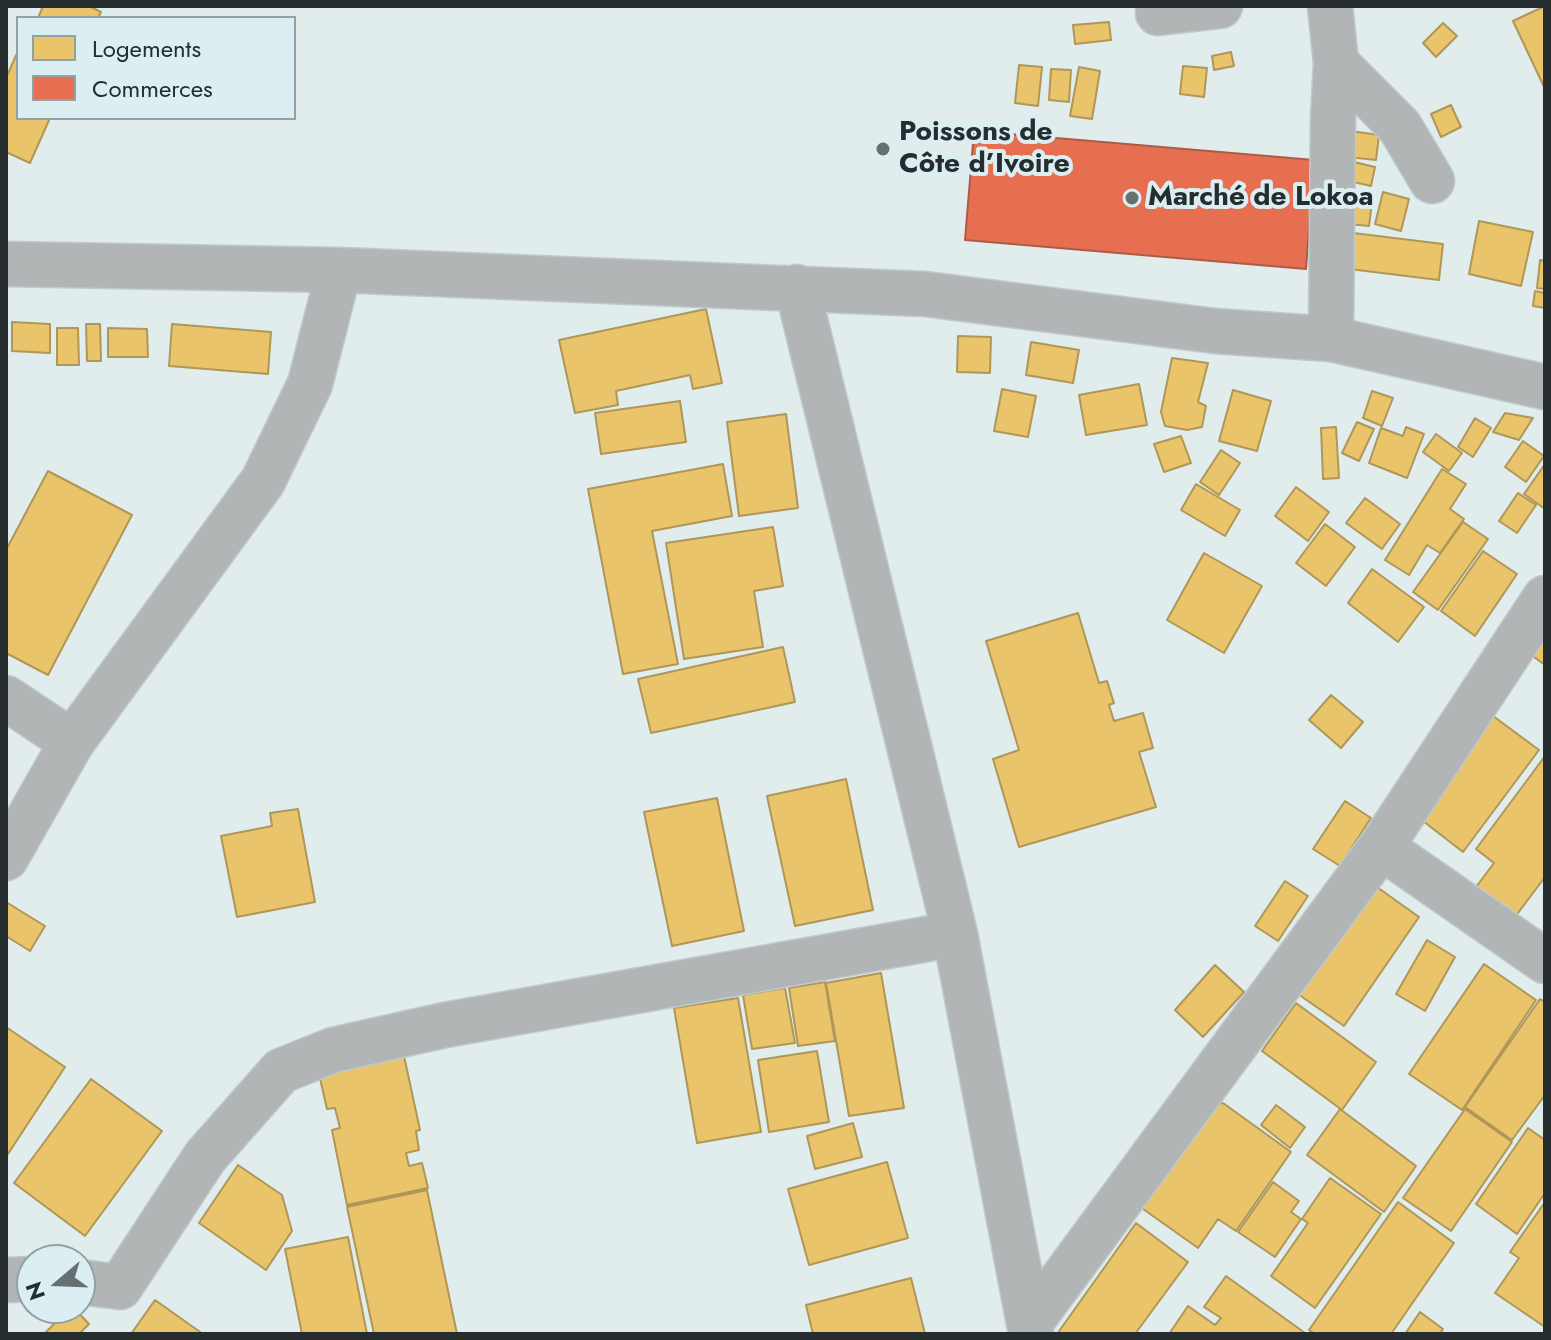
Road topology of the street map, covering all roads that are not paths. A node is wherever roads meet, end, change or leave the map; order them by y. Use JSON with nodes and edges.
{"nodes":[{"id":1,"x":1220,"y":6,"type":"edge"},
{"id":2,"x":1330,"y":6,"type":"edge"},
{"id":3,"x":1158,"y":13,"type":"dead end"},
{"id":4,"x":1336,"y":63,"type":"junction"},
{"id":5,"x":1432,"y":181,"type":"dead end"},
{"id":6,"x":6,"y":264,"type":"edge"},
{"id":7,"x":339,"y":270,"type":"junction"},
{"id":8,"x":797,"y":287,"type":"junction"},
{"id":9,"x":1331,"y":339,"type":"junction"},
{"id":10,"x":1545,"y":387,"type":"edge"},
{"id":11,"x":1545,"y":598,"type":"edge"},
{"id":12,"x":6,"y":698,"type":"edge"},
{"id":13,"x":72,"y":742,"type":"junction"},
{"id":14,"x":1381,"y":847,"type":"junction"},
{"id":15,"x":6,"y":858,"type":"edge"},
{"id":16,"x":955,"y":934,"type":"junction"},
{"id":17,"x":1545,"y":961,"type":"edge"},
{"id":18,"x":96,"y":1284,"type":"edge"},
{"id":19,"x":1030,"y":1328,"type":"edge"}],
"edges":[{"from":1,"to":3,"type":"street"},
{"from":2,"to":4,"type":"street"},
{"from":4,"to":5,"type":"street"},
{"from":4,"to":9,"type":"street"},
{"from":6,"to":7,"type":"street"},
{"from":7,"to":8,"type":"street"},
{"from":7,"to":13,"type":"street"},
{"from":8,"to":9,"type":"street"},
{"from":8,"to":16,"type":"street"},
{"from":9,"to":10,"type":"street"},
{"from":11,"to":14,"type":"street"},
{"from":12,"to":13,"type":"street"},
{"from":13,"to":15,"type":"street"},
{"from":14,"to":17,"type":"street"},
{"from":14,"to":19,"type":"street"},
{"from":16,"to":18,"type":"street"},
{"from":16,"to":19,"type":"street"}]}
